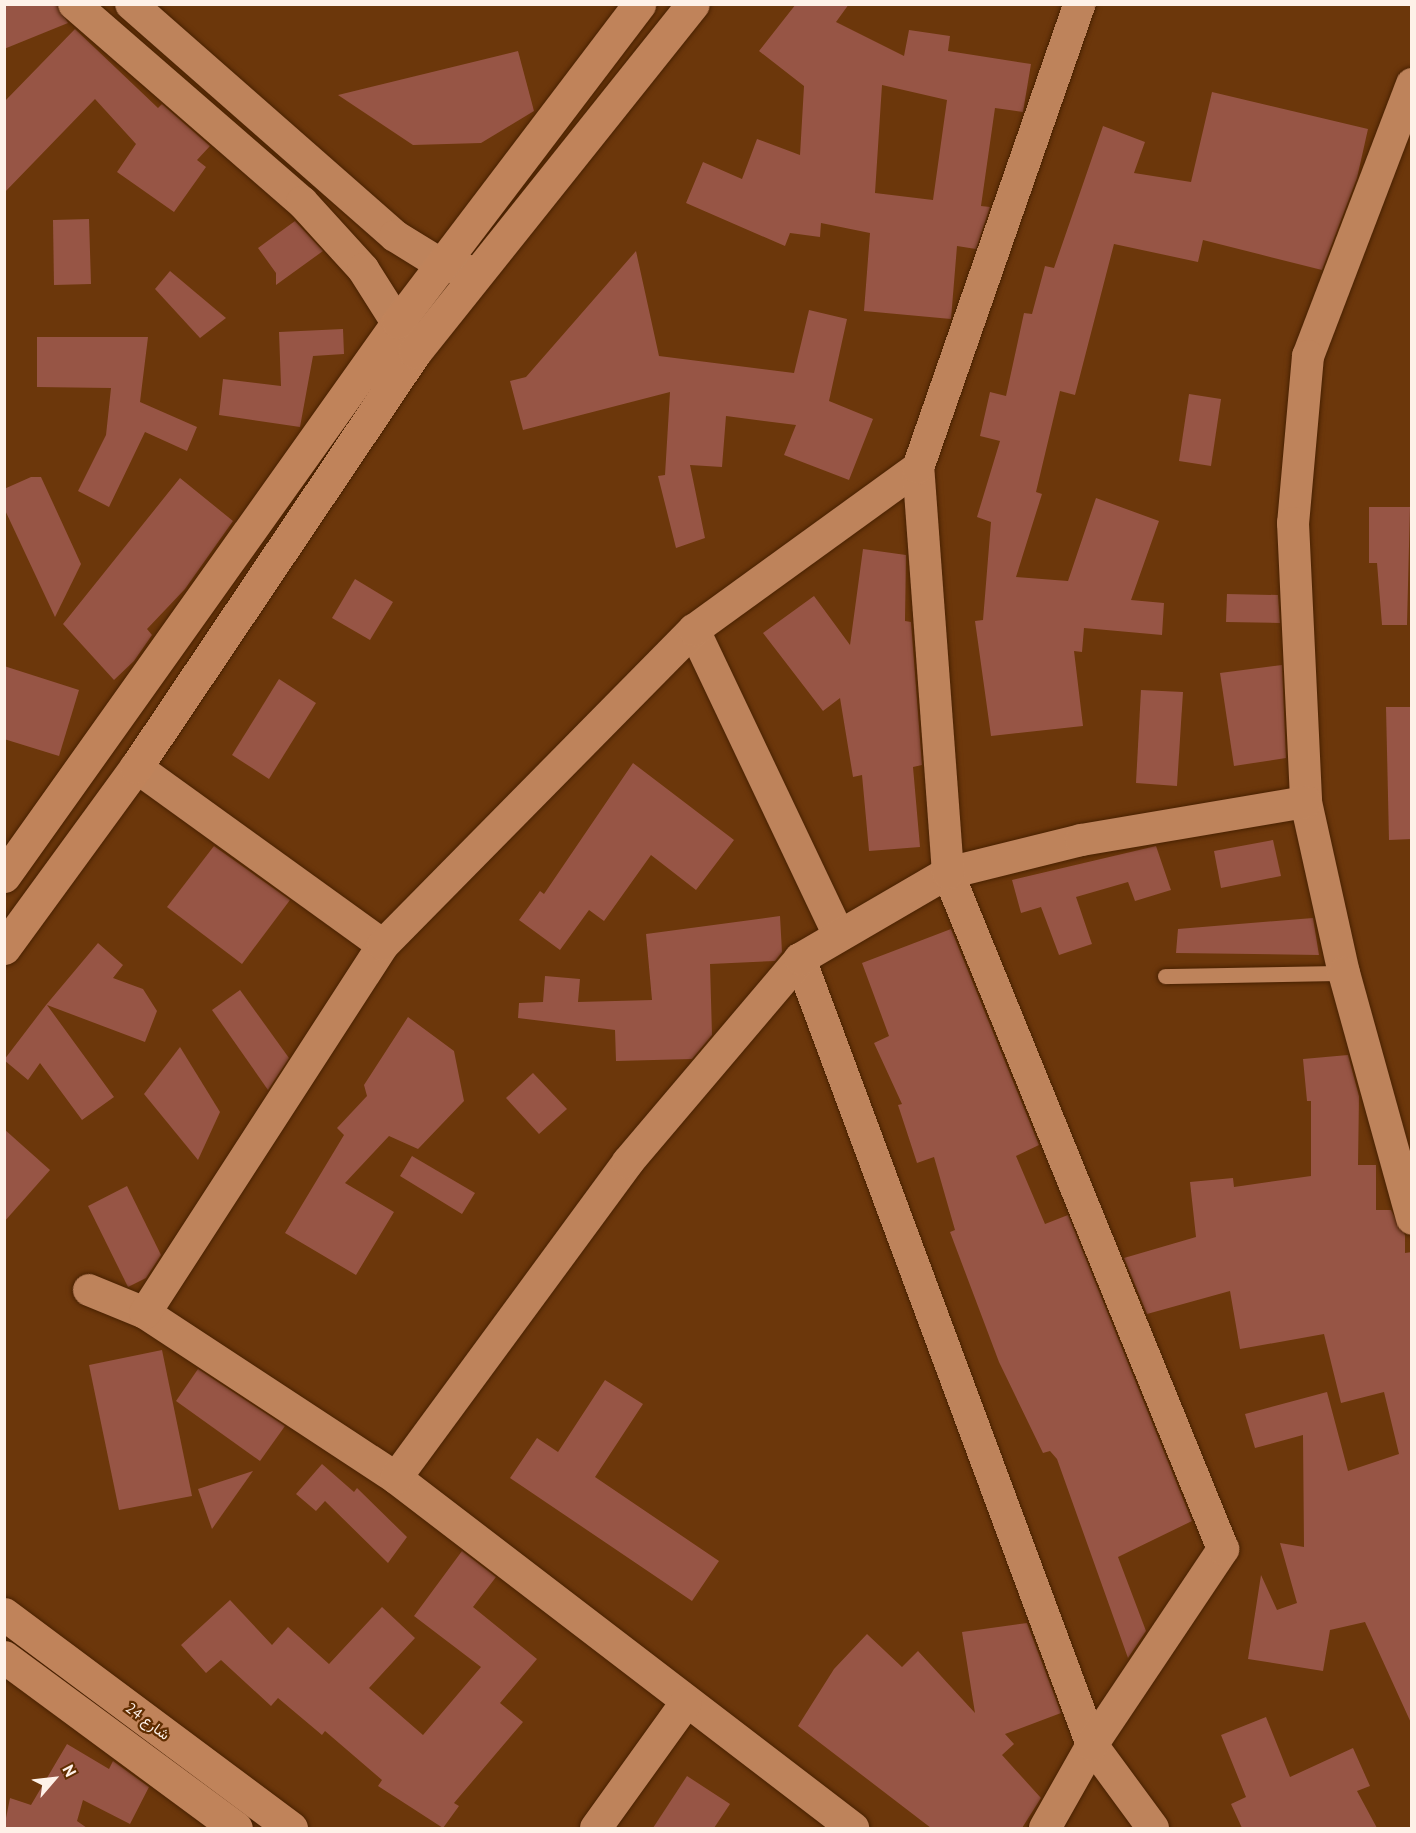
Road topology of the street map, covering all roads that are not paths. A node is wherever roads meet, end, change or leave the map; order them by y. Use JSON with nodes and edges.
{"nodes":[{"id":1,"x":74,"y":4,"type":"edge"},
{"id":2,"x":131,"y":4,"type":"edge"},
{"id":3,"x":639,"y":4,"type":"edge"},
{"id":4,"x":693,"y":4,"type":"edge"},
{"id":5,"x":1080,"y":4,"type":"edge"},
{"id":6,"x":1412,"y":84,"type":"edge"},
{"id":7,"x":442,"y":265,"type":"junction"},
{"id":8,"x":475,"y":273,"type":"junction"},
{"id":9,"x":399,"y":322,"type":"junction"},
{"id":10,"x":415,"y":352,"type":"junction"},
{"id":11,"x":918,"y":468,"type":"junction"},
{"id":12,"x":694,"y":630,"type":"junction"},
{"id":13,"x":136,"y":766,"type":"junction"},
{"id":14,"x":1306,"y":802,"type":"junction"},
{"id":15,"x":948,"y":873,"type":"junction"},
{"id":16,"x":4,"y":876,"type":"edge"},
{"id":17,"x":839,"y":935,"type":"junction"},
{"id":18,"x":383,"y":945,"type":"junction"},
{"id":19,"x":4,"y":948,"type":"edge"},
{"id":20,"x":800,"y":959,"type":"junction"},
{"id":21,"x":1344,"y":973,"type":"junction"},
{"id":22,"x":1165,"y":976,"type":"dead end"},
{"id":23,"x":1412,"y":1219,"type":"edge"},
{"id":24,"x":89,"y":1290,"type":"dead end"},
{"id":25,"x":145,"y":1313,"type":"junction"},
{"id":26,"x":396,"y":1478,"type":"junction"},
{"id":27,"x":4,"y":1614,"type":"edge"},
{"id":28,"x":4,"y":1657,"type":"edge"},
{"id":29,"x":685,"y":1704,"type":"junction"},
{"id":30,"x":1092,"y":1745,"type":"junction"},
{"id":31,"x":236,"y":1828,"type":"edge"},
{"id":32,"x":291,"y":1828,"type":"edge"},
{"id":33,"x":596,"y":1828,"type":"edge"},
{"id":34,"x":854,"y":1828,"type":"edge"},
{"id":35,"x":1045,"y":1828,"type":"edge"},
{"id":36,"x":1152,"y":1828,"type":"edge"}],
"edges":[{"from":1,"to":9,"type":"street"},
{"from":2,"to":7,"type":"street"},
{"from":3,"to":7,"type":"street"},
{"from":4,"to":8,"type":"street"},
{"from":5,"to":11,"type":"street"},
{"from":6,"to":14,"type":"street"},
{"from":7,"to":8,"type":"street"},
{"from":7,"to":9,"type":"street"},
{"from":8,"to":10,"type":"street"},
{"from":9,"to":10,"type":"street"},
{"from":9,"to":16,"type":"street"},
{"from":10,"to":13,"type":"street"},
{"from":11,"to":12,"type":"street"},
{"from":11,"to":15,"type":"street"},
{"from":12,"to":17,"type":"street"},
{"from":12,"to":18,"type":"street"},
{"from":13,"to":18,"type":"street"},
{"from":13,"to":19,"type":"street"},
{"from":14,"to":15,"type":"street"},
{"from":14,"to":21,"type":"street"},
{"from":15,"to":17,"type":"street"},
{"from":15,"to":30,"type":"street"},
{"from":17,"to":20,"type":"street"},
{"from":18,"to":25,"type":"street"},
{"from":20,"to":26,"type":"street"},
{"from":20,"to":30,"type":"street"},
{"from":21,"to":22,"type":"lane"},
{"from":21,"to":23,"type":"street"},
{"from":24,"to":25,"type":"street"},
{"from":25,"to":26,"type":"street"},
{"from":26,"to":29,"type":"street"},
{"from":27,"to":32,"type":"street","name":"شارع 24"},
{"from":28,"to":31,"type":"street"},
{"from":29,"to":33,"type":"street"},
{"from":29,"to":34,"type":"street"},
{"from":30,"to":35,"type":"street"},
{"from":30,"to":36,"type":"street"}]}
